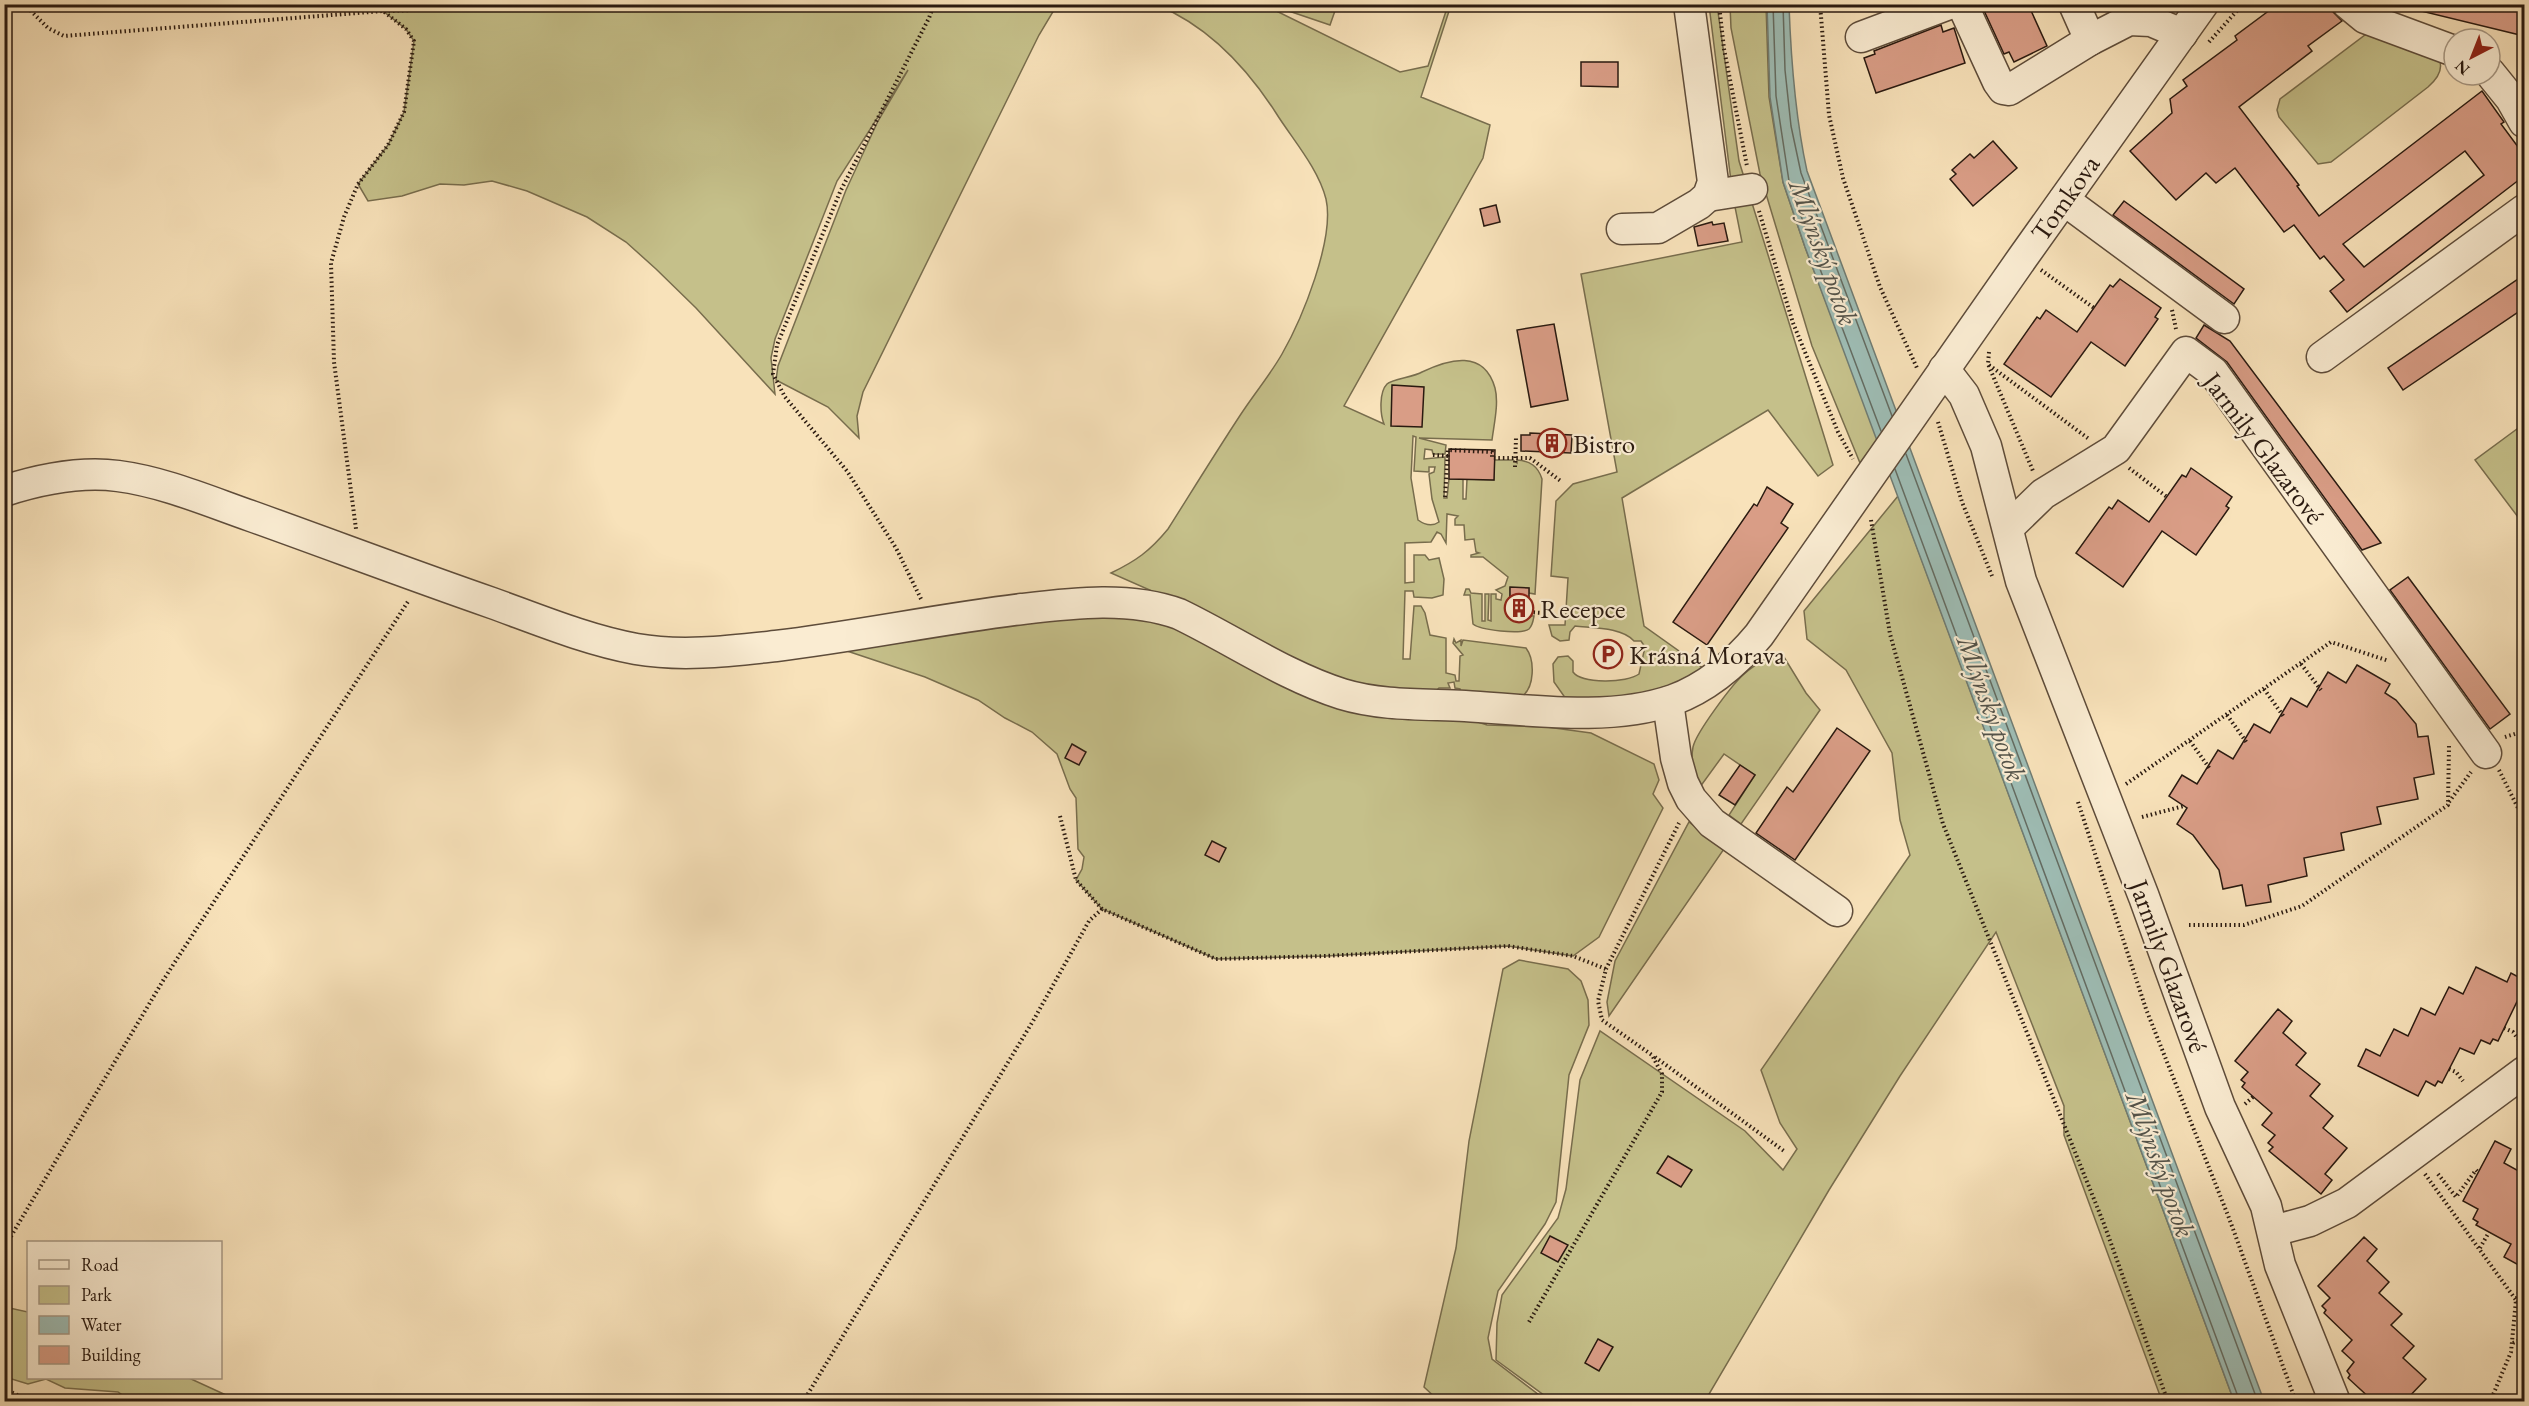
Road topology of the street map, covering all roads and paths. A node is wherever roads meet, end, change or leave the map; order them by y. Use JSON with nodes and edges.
{"nodes":[{"id":1,"x":24,"y":4,"type":"edge"},
{"id":2,"x":427,"y":4,"type":"edge"},
{"id":3,"x":934,"y":4,"type":"edge"},
{"id":4,"x":1689,"y":4,"type":"edge"},
{"id":5,"x":1719,"y":4,"type":"edge"},
{"id":6,"x":1820,"y":4,"type":"edge"},
{"id":7,"x":1948,"y":4,"type":"edge"},
{"id":8,"x":1962,"y":4,"type":"edge"},
{"id":9,"x":2074,"y":4,"type":"edge"},
{"id":10,"x":2203,"y":4,"type":"edge"},
{"id":11,"x":2348,"y":4,"type":"edge"},
{"id":12,"x":383,"y":11,"type":"junction"},
{"id":13,"x":2182,"y":34,"type":"junction"},
{"id":14,"x":1861,"y":37,"type":"dead end"},
{"id":15,"x":2090,"y":40,"type":"junction"},
{"id":16,"x":2442,"y":47,"type":"edge"},
{"id":17,"x":2501,"y":87,"type":"edge"},
{"id":18,"x":2524,"y":122,"type":"edge"},
{"id":19,"x":1752,"y":189,"type":"junction"},
{"id":20,"x":1708,"y":196,"type":"junction"},
{"id":21,"x":2064,"y":200,"type":"junction"},
{"id":22,"x":2524,"y":210,"type":"edge"},
{"id":23,"x":1622,"y":229,"type":"dead end"},
{"id":24,"x":2040,"y":269,"type":"junction"},
{"id":25,"x":2094,"y":308,"type":"dead end"},
{"id":26,"x":2224,"y":318,"type":"dead end"},
{"id":27,"x":1995,"y":344,"type":"dead end"},
{"id":28,"x":2322,"y":357,"type":"dead end"},
{"id":29,"x":1988,"y":364,"type":"junction"},
{"id":30,"x":1929,"y":392,"type":"junction"},
{"id":31,"x":1516,"y":438,"type":"dead end"},
{"id":32,"x":2109,"y":453,"type":"junction"},
{"id":33,"x":1433,"y":455,"type":"dead end"},
{"id":34,"x":1448,"y":456,"type":"junction"},
{"id":35,"x":1515,"y":458,"type":"junction"},
{"id":36,"x":1515,"y":467,"type":"dead end"},
{"id":37,"x":1562,"y":482,"type":"dead end"},
{"id":38,"x":1866,"y":482,"type":"junction"},
{"id":39,"x":4,"y":491,"type":"edge"},
{"id":40,"x":2043,"y":494,"type":"junction"},
{"id":41,"x":2167,"y":496,"type":"dead end"},
{"id":42,"x":1445,"y":497,"type":"dead end"},
{"id":43,"x":2009,"y":527,"type":"junction"},
{"id":44,"x":352,"y":553,"type":"junction"},
{"id":45,"x":420,"y":578,"type":"junction"},
{"id":46,"x":1994,"y":581,"type":"dead end"},
{"id":47,"x":1529,"y":612,"type":"dead end"},
{"id":48,"x":1542,"y":613,"type":"dead end"},
{"id":49,"x":927,"y":622,"type":"junction"},
{"id":50,"x":2393,"y":662,"type":"dead end"},
{"id":51,"x":2301,"y":664,"type":"junction"},
{"id":52,"x":2264,"y":689,"type":"junction"},
{"id":53,"x":2321,"y":690,"type":"dead end"},
{"id":54,"x":1668,"y":702,"type":"junction"},
{"id":55,"x":2227,"y":715,"type":"junction"},
{"id":56,"x":2284,"y":717,"type":"dead end"},
{"id":57,"x":2190,"y":741,"type":"junction"},
{"id":58,"x":2247,"y":742,"type":"dead end"},
{"id":59,"x":2449,"y":742,"type":"dead end"},
{"id":60,"x":2486,"y":753,"type":"junction"},
{"id":61,"x":2210,"y":769,"type":"dead end"},
{"id":62,"x":1691,"y":799,"type":"junction"},
{"id":63,"x":2091,"y":799,"type":"junction"},
{"id":64,"x":2449,"y":802,"type":"junction"},
{"id":65,"x":2184,"y":806,"type":"dead end"},
{"id":66,"x":1060,"y":816,"type":"dead end"},
{"id":67,"x":2142,"y":817,"type":"dead end"},
{"id":68,"x":2524,"y":828,"type":"edge"},
{"id":69,"x":1102,"y":909,"type":"junction"},
{"id":70,"x":1837,"y":911,"type":"dead end"},
{"id":71,"x":2189,"y":925,"type":"dead end"},
{"id":72,"x":1606,"y":969,"type":"junction"},
{"id":73,"x":2504,"y":1029,"type":"dead end"},
{"id":74,"x":2518,"y":1039,"type":"dead end"},
{"id":75,"x":1652,"y":1055,"type":"junction"},
{"id":76,"x":2450,"y":1069,"type":"dead end"},
{"id":77,"x":2524,"y":1072,"type":"edge"},
{"id":78,"x":2463,"y":1081,"type":"dead end"},
{"id":79,"x":1784,"y":1151,"type":"dead end"},
{"id":80,"x":2412,"y":1157,"type":"junction"},
{"id":81,"x":2479,"y":1173,"type":"dead end"},
{"id":82,"x":2438,"y":1174,"type":"dead end"},
{"id":83,"x":2273,"y":1231,"type":"junction"},
{"id":84,"x":2489,"y":1232,"type":"dead end"},
{"id":85,"x":4,"y":1248,"type":"edge"},
{"id":86,"x":2480,"y":1248,"type":"junction"},
{"id":87,"x":2522,"y":1284,"type":"dead end"},
{"id":88,"x":2516,"y":1300,"type":"junction"},
{"id":89,"x":2524,"y":1309,"type":"edge"},
{"id":90,"x":1530,"y":1322,"type":"dead end"},
{"id":91,"x":2524,"y":1338,"type":"edge"},
{"id":92,"x":2513,"y":1343,"type":"junction"},
{"id":93,"x":4,"y":1389,"type":"edge"},
{"id":94,"x":33,"y":1401,"type":"edge"},
{"id":95,"x":802,"y":1401,"type":"edge"},
{"id":96,"x":2168,"y":1401,"type":"edge"},
{"id":97,"x":2296,"y":1401,"type":"edge"},
{"id":98,"x":2335,"y":1401,"type":"edge"},
{"id":99,"x":2490,"y":1401,"type":"edge"}],
"edges":[{"from":1,"to":12,"type":"path"},
{"from":2,"to":12,"type":"path"},
{"from":3,"to":49,"type":"path"},
{"from":4,"to":20,"type":"street"},
{"from":5,"to":19,"type":"path"},
{"from":6,"to":30,"type":"path"},
{"from":7,"to":14,"type":"street"},
{"from":8,"to":15,"type":"street"},
{"from":9,"to":15,"type":"street"},
{"from":10,"to":13,"type":"street","name":"Tomkova"},
{"from":11,"to":16,"type":"street"},
{"from":12,"to":44,"type":"path"},
{"from":13,"to":15,"type":"street"},
{"from":13,"to":21,"type":"street","name":"Tomkova"},
{"from":17,"to":18,"type":"street"},
{"from":19,"to":20,"type":"street"},
{"from":19,"to":38,"type":"path"},
{"from":20,"to":23,"type":"street"},
{"from":21,"to":24,"type":"street","name":"Tomkova"},
{"from":21,"to":26,"type":"street"},
{"from":22,"to":28,"type":"street"},
{"from":24,"to":25,"type":"path"},
{"from":24,"to":30,"type":"street","name":"Tomkova"},
{"from":27,"to":29,"type":"path"},
{"from":29,"to":32,"type":"path"},
{"from":29,"to":40,"type":"path"},
{"from":30,"to":38,"type":"street","name":"Tomkova"},
{"from":30,"to":43,"type":"street","name":"Jarmily Glazarové"},
{"from":30,"to":46,"type":"path"},
{"from":31,"to":35,"type":"path"},
{"from":32,"to":40,"type":"street","name":"Jarmily Glazarové"},
{"from":32,"to":41,"type":"path"},
{"from":32,"to":60,"type":"street","name":"Jarmily Glazarové"},
{"from":33,"to":34,"type":"path"},
{"from":34,"to":35,"type":"path"},
{"from":34,"to":42,"type":"path"},
{"from":35,"to":36,"type":"path"},
{"from":35,"to":37,"type":"path"},
{"from":38,"to":54,"type":"street","name":"Tomkova"},
{"from":38,"to":96,"type":"path"},
{"from":39,"to":44,"type":"street","name":"Tomkova"},
{"from":40,"to":43,"type":"street","name":"Jarmily Glazarové"},
{"from":43,"to":63,"type":"street","name":"Jarmily Glazarové"},
{"from":44,"to":45,"type":"street","name":"Tomkova"},
{"from":45,"to":49,"type":"street","name":"Tomkova"},
{"from":45,"to":85,"type":"path"},
{"from":47,"to":48,"type":"path"},
{"from":49,"to":54,"type":"street","name":"Tomkova"},
{"from":50,"to":51,"type":"path"},
{"from":51,"to":52,"type":"path"},
{"from":51,"to":53,"type":"path"},
{"from":52,"to":55,"type":"path"},
{"from":52,"to":56,"type":"path"},
{"from":54,"to":62,"type":"street"},
{"from":55,"to":57,"type":"path"},
{"from":55,"to":58,"type":"path"},
{"from":57,"to":61,"type":"path"},
{"from":57,"to":63,"type":"path"},
{"from":59,"to":64,"type":"path"},
{"from":60,"to":64,"type":"path"},
{"from":60,"to":68,"type":"path"},
{"from":62,"to":70,"type":"street"},
{"from":62,"to":72,"type":"path"},
{"from":63,"to":83,"type":"street","name":"Jarmily Glazarové"},
{"from":63,"to":97,"type":"path"},
{"from":64,"to":71,"type":"path"},
{"from":65,"to":67,"type":"path"},
{"from":66,"to":69,"type":"path"},
{"from":69,"to":72,"type":"path"},
{"from":69,"to":95,"type":"path"},
{"from":72,"to":75,"type":"path"},
{"from":73,"to":74,"type":"path"},
{"from":75,"to":79,"type":"path"},
{"from":75,"to":90,"type":"path"},
{"from":76,"to":78,"type":"path"},
{"from":77,"to":80,"type":"street"},
{"from":80,"to":83,"type":"street"},
{"from":80,"to":86,"type":"path"},
{"from":81,"to":82,"type":"path"},
{"from":83,"to":98,"type":"street","name":"Jarmily Glazarové"},
{"from":84,"to":86,"type":"path"},
{"from":86,"to":88,"type":"path"},
{"from":87,"to":88,"type":"path"},
{"from":88,"to":89,"type":"path"},
{"from":88,"to":92,"type":"path"},
{"from":91,"to":92,"type":"path"},
{"from":92,"to":99,"type":"path"},
{"from":93,"to":94,"type":"path"}]}
